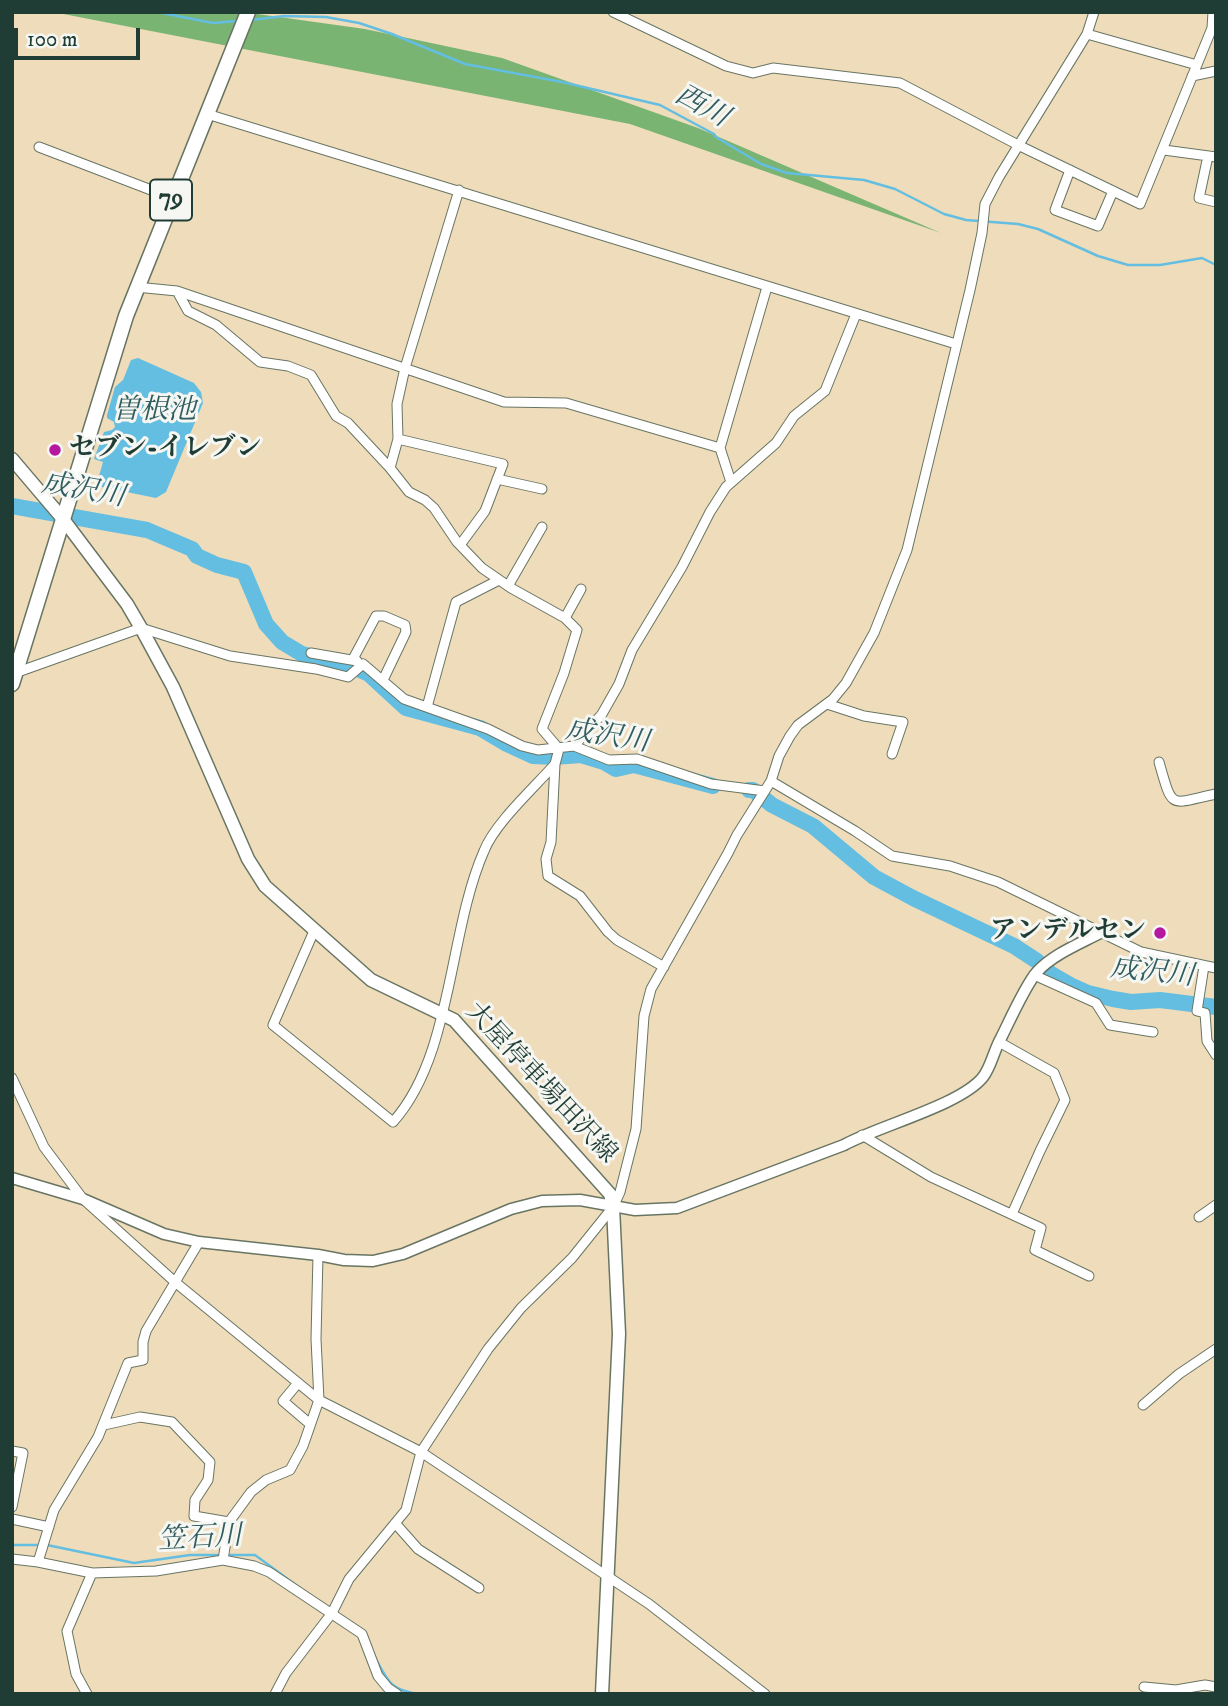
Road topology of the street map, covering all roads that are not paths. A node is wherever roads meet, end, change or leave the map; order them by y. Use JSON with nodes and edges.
{"nodes":[{"id":1,"x":248,"y":12,"type":"edge"},
{"id":2,"x":613,"y":12,"type":"edge"},
{"id":3,"x":1094,"y":12,"type":"edge"},
{"id":4,"x":1213,"y":12,"type":"edge"},
{"id":5,"x":1214,"y":28,"type":"edge"},
{"id":6,"x":1087,"y":34,"type":"junction"},
{"id":7,"x":1197,"y":65,"type":"junction"},
{"id":8,"x":1216,"y":71,"type":"edge"},
{"id":9,"x":1192,"y":76,"type":"junction"},
{"id":10,"x":207,"y":114,"type":"junction"},
{"id":11,"x":39,"y":146,"type":"dead end"},
{"id":12,"x":1020,"y":146,"type":"junction"},
{"id":13,"x":1164,"y":150,"type":"junction"},
{"id":14,"x":1212,"y":157,"type":"edge"},
{"id":15,"x":1070,"y":170,"type":"junction"},
{"id":16,"x":459,"y":190,"type":"junction"},
{"id":17,"x":1113,"y":191,"type":"junction"},
{"id":18,"x":172,"y":198,"type":"junction"},
{"id":19,"x":1216,"y":202,"type":"edge"},
{"id":20,"x":136,"y":287,"type":"junction"},
{"id":21,"x":768,"y":287,"type":"junction"},
{"id":22,"x":177,"y":291,"type":"junction"},
{"id":23,"x":856,"y":314,"type":"junction"},
{"id":24,"x":956,"y":344,"type":"junction"},
{"id":25,"x":405,"y":368,"type":"junction"},
{"id":26,"x":398,"y":439,"type":"junction"},
{"id":27,"x":720,"y":448,"type":"junction"},
{"id":28,"x":12,"y":459,"type":"edge"},
{"id":29,"x":390,"y":468,"type":"junction"},
{"id":30,"x":497,"y":479,"type":"junction"},
{"id":31,"x":731,"y":482,"type":"junction"},
{"id":32,"x":542,"y":489,"type":"dead end"},
{"id":33,"x":61,"y":513,"type":"junction"},
{"id":34,"x":542,"y":527,"type":"dead end"},
{"id":35,"x":460,"y":545,"type":"junction"},
{"id":36,"x":504,"y":583,"type":"junction"},
{"id":37,"x":581,"y":589,"type":"dead end"},
{"id":38,"x":565,"y":618,"type":"junction"},
{"id":39,"x":141,"y":628,"type":"junction"},
{"id":40,"x":311,"y":653,"type":"dead end"},
{"id":41,"x":357,"y":666,"type":"junction"},
{"id":42,"x":13,"y":677,"type":"edge"},
{"id":43,"x":383,"y":680,"type":"junction"},
{"id":44,"x":827,"y":704,"type":"junction"},
{"id":45,"x":427,"y":707,"type":"junction"},
{"id":46,"x":574,"y":746,"type":"junction"},
{"id":47,"x":558,"y":752,"type":"junction"},
{"id":48,"x":892,"y":754,"type":"dead end"},
{"id":49,"x":1159,"y":762,"type":"dead end"},
{"id":50,"x":555,"y":764,"type":"junction"},
{"id":51,"x":771,"y":782,"type":"junction"},
{"id":52,"x":764,"y":793,"type":"junction"},
{"id":53,"x":1216,"y":794,"type":"edge"},
{"id":54,"x":314,"y":931,"type":"junction"},
{"id":55,"x":1100,"y":933,"type":"junction"},
{"id":56,"x":1204,"y":966,"type":"junction"},
{"id":57,"x":664,"y":967,"type":"junction"},
{"id":58,"x":1216,"y":968,"type":"edge"},
{"id":59,"x":1039,"y":970,"type":"junction"},
{"id":60,"x":442,"y":1013,"type":"junction"},
{"id":61,"x":1153,"y":1032,"type":"dead end"},
{"id":62,"x":999,"y":1042,"type":"junction"},
{"id":63,"x":1216,"y":1055,"type":"edge"},
{"id":64,"x":12,"y":1078,"type":"edge"},
{"id":65,"x":15,"y":1089,"type":"edge"},
{"id":66,"x":862,"y":1135,"type":"junction"},
{"id":67,"x":12,"y":1178,"type":"edge"},
{"id":68,"x":83,"y":1199,"type":"junction"},
{"id":69,"x":1216,"y":1205,"type":"edge"},
{"id":70,"x":613,"y":1207,"type":"junction"},
{"id":71,"x":1012,"y":1214,"type":"junction"},
{"id":72,"x":1199,"y":1217,"type":"dead end"},
{"id":73,"x":199,"y":1242,"type":"junction"},
{"id":74,"x":318,"y":1255,"type":"junction"},
{"id":75,"x":1089,"y":1276,"type":"dead end"},
{"id":76,"x":175,"y":1282,"type":"junction"},
{"id":77,"x":1216,"y":1349,"type":"edge"},
{"id":78,"x":298,"y":1383,"type":"junction"},
{"id":79,"x":319,"y":1400,"type":"junction"},
{"id":80,"x":1143,"y":1405,"type":"dead end"},
{"id":81,"x":310,"y":1424,"type":"junction"},
{"id":82,"x":104,"y":1425,"type":"junction"},
{"id":83,"x":12,"y":1451,"type":"edge"},
{"id":84,"x":421,"y":1452,"type":"junction"},
{"id":85,"x":12,"y":1507,"type":"edge"},
{"id":86,"x":12,"y":1519,"type":"edge"},
{"id":87,"x":229,"y":1522,"type":"junction"},
{"id":88,"x":395,"y":1523,"type":"junction"},
{"id":89,"x":49,"y":1527,"type":"junction"},
{"id":90,"x":12,"y":1559,"type":"edge"},
{"id":91,"x":223,"y":1560,"type":"junction"},
{"id":92,"x":38,"y":1562,"type":"junction"},
{"id":93,"x":92,"y":1573,"type":"junction"},
{"id":94,"x":609,"y":1577,"type":"junction"},
{"id":95,"x":479,"y":1588,"type":"dead end"},
{"id":96,"x":332,"y":1613,"type":"junction"},
{"id":97,"x":1216,"y":1687,"type":"edge"},
{"id":98,"x":1144,"y":1688,"type":"dead end"},
{"id":99,"x":88,"y":1694,"type":"edge"},
{"id":100,"x":275,"y":1694,"type":"edge"},
{"id":101,"x":397,"y":1694,"type":"edge"},
{"id":102,"x":602,"y":1694,"type":"edge"},
{"id":103,"x":765,"y":1694,"type":"edge"}],
"edges":[{"from":1,"to":10,"type":"main road","number":"79"},
{"from":2,"to":12,"type":"street"},
{"from":3,"to":6,"type":"street"},
{"from":4,"to":5,"type":"street"},
{"from":5,"to":7,"type":"street"},
{"from":6,"to":7,"type":"street"},
{"from":6,"to":12,"type":"street"},
{"from":7,"to":9,"type":"street"},
{"from":8,"to":9,"type":"street"},
{"from":9,"to":13,"type":"street"},
{"from":10,"to":16,"type":"street"},
{"from":10,"to":18,"type":"main road","number":"79"},
{"from":11,"to":18,"type":"street"},
{"from":12,"to":15,"type":"street"},
{"from":12,"to":24,"type":"street"},
{"from":13,"to":14,"type":"street"},
{"from":13,"to":17,"type":"street"},
{"from":14,"to":19,"type":"street"},
{"from":15,"to":17,"type":"street"},
{"from":15,"to":17,"type":"street"},
{"from":16,"to":21,"type":"street"},
{"from":16,"to":25,"type":"street"},
{"from":18,"to":20,"type":"main road","number":"79"},
{"from":20,"to":22,"type":"street"},
{"from":20,"to":33,"type":"main road","number":"79"},
{"from":21,"to":23,"type":"street"},
{"from":21,"to":27,"type":"street"},
{"from":22,"to":25,"type":"street"},
{"from":22,"to":29,"type":"street"},
{"from":23,"to":24,"type":"street"},
{"from":23,"to":31,"type":"street"},
{"from":24,"to":44,"type":"street"},
{"from":25,"to":26,"type":"street"},
{"from":25,"to":27,"type":"street"},
{"from":26,"to":29,"type":"street"},
{"from":26,"to":30,"type":"street"},
{"from":27,"to":31,"type":"street"},
{"from":28,"to":33,"type":"main road","name":"大屋停車場田沢線"},
{"from":29,"to":35,"type":"street"},
{"from":30,"to":32,"type":"street"},
{"from":30,"to":35,"type":"street"},
{"from":31,"to":46,"type":"street"},
{"from":33,"to":39,"type":"main road","name":"大屋停車場田沢線"},
{"from":33,"to":42,"type":"main road","number":"79"},
{"from":34,"to":36,"type":"street"},
{"from":35,"to":36,"type":"street"},
{"from":36,"to":38,"type":"street"},
{"from":36,"to":45,"type":"street"},
{"from":37,"to":38,"type":"street"},
{"from":38,"to":47,"type":"street"},
{"from":39,"to":41,"type":"street"},
{"from":39,"to":42,"type":"street"},
{"from":39,"to":54,"type":"main road","name":"大屋停車場田沢線"},
{"from":40,"to":41,"type":"street"},
{"from":41,"to":43,"type":"street"},
{"from":41,"to":43,"type":"street"},
{"from":43,"to":45,"type":"street"},
{"from":44,"to":48,"type":"street"},
{"from":44,"to":51,"type":"street"},
{"from":45,"to":47,"type":"street"},
{"from":46,"to":47,"type":"street"},
{"from":46,"to":52,"type":"street"},
{"from":47,"to":50,"type":"street"},
{"from":49,"to":53,"type":"street"},
{"from":50,"to":57,"type":"street"},
{"from":50,"to":60,"type":"street"},
{"from":51,"to":52,"type":"street"},
{"from":51,"to":55,"type":"street"},
{"from":52,"to":57,"type":"street"},
{"from":54,"to":60,"type":"main road","name":"大屋停車場田沢線"},
{"from":54,"to":60,"type":"street"},
{"from":55,"to":56,"type":"street"},
{"from":55,"to":59,"type":"street"},
{"from":56,"to":58,"type":"street"},
{"from":56,"to":63,"type":"street"},
{"from":57,"to":70,"type":"street"},
{"from":59,"to":61,"type":"street"},
{"from":59,"to":62,"type":"street"},
{"from":60,"to":70,"type":"main road","name":"大屋停車場田沢線"},
{"from":62,"to":66,"type":"street"},
{"from":62,"to":71,"type":"street"},
{"from":64,"to":65,"type":"street"},
{"from":65,"to":68,"type":"street"},
{"from":66,"to":70,"type":"street"},
{"from":66,"to":71,"type":"street"},
{"from":67,"to":68,"type":"street"},
{"from":68,"to":73,"type":"street"},
{"from":68,"to":76,"type":"street"},
{"from":69,"to":72,"type":"street"},
{"from":70,"to":74,"type":"street"},
{"from":70,"to":84,"type":"street"},
{"from":70,"to":94,"type":"main road","name":"大屋停車場田沢線"},
{"from":71,"to":75,"type":"street"},
{"from":73,"to":74,"type":"street"},
{"from":73,"to":76,"type":"street"},
{"from":74,"to":79,"type":"street"},
{"from":76,"to":78,"type":"street"},
{"from":76,"to":82,"type":"street"},
{"from":77,"to":80,"type":"street"},
{"from":78,"to":79,"type":"street"},
{"from":78,"to":81,"type":"street"},
{"from":79,"to":81,"type":"street"},
{"from":79,"to":84,"type":"street"},
{"from":81,"to":87,"type":"street"},
{"from":82,"to":87,"type":"street"},
{"from":82,"to":89,"type":"street"},
{"from":83,"to":85,"type":"street"},
{"from":84,"to":88,"type":"street"},
{"from":84,"to":94,"type":"street"},
{"from":86,"to":89,"type":"street"},
{"from":87,"to":91,"type":"street"},
{"from":88,"to":95,"type":"street"},
{"from":88,"to":96,"type":"street"},
{"from":89,"to":92,"type":"street"},
{"from":90,"to":92,"type":"street"},
{"from":91,"to":93,"type":"street"},
{"from":91,"to":96,"type":"street"},
{"from":92,"to":93,"type":"street"},
{"from":93,"to":99,"type":"street"},
{"from":94,"to":102,"type":"main road","name":"大屋停車場田沢線"},
{"from":94,"to":103,"type":"street"},
{"from":96,"to":100,"type":"street"},
{"from":96,"to":101,"type":"street"},
{"from":97,"to":98,"type":"street"}]}
